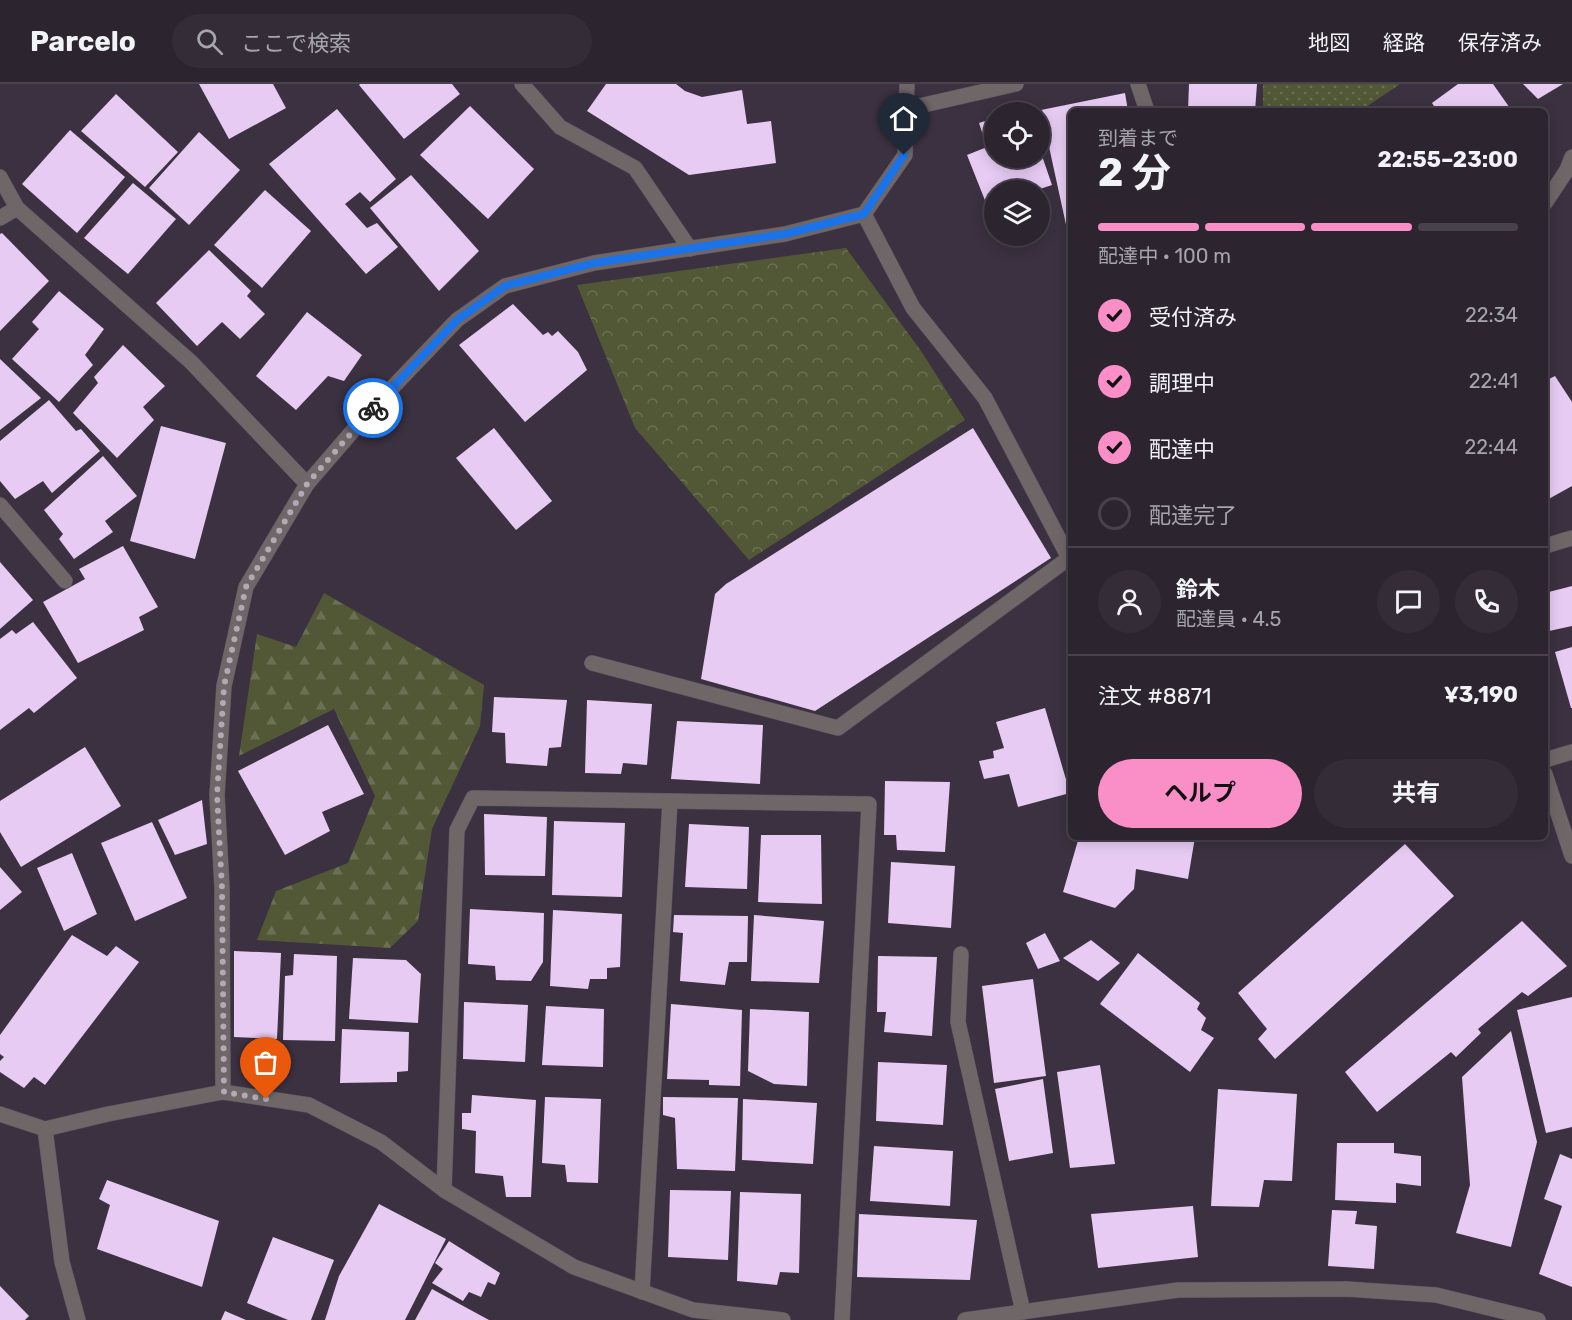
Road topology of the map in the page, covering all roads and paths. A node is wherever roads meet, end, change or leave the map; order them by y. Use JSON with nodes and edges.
{"nodes":[{"id":1,"x":522,"y":84,"type":"edge"},
{"id":2,"x":907,"y":84,"type":"edge"},
{"id":3,"x":1016,"y":84,"type":"edge"},
{"id":4,"x":1138,"y":84,"type":"edge"},
{"id":5,"x":1146,"y":108,"type":"edge"},
{"id":6,"x":906,"y":109,"type":"junction"},
{"id":7,"x":1572,"y":157,"type":"edge"},
{"id":8,"x":0,"y":177,"type":"edge"},
{"id":9,"x":1548,"y":198,"type":"edge"},
{"id":10,"x":17,"y":208,"type":"junction"},
{"id":11,"x":864,"y":214,"type":"junction"},
{"id":12,"x":0,"y":218,"type":"edge"},
{"id":13,"x":690,"y":249,"type":"junction"},
{"id":14,"x":307,"y":484,"type":"junction"},
{"id":15,"x":0,"y":505,"type":"edge"},
{"id":16,"x":1572,"y":538,"type":"edge"},
{"id":17,"x":1548,"y":545,"type":"edge"},
{"id":18,"x":1068,"y":556,"type":"edge"},
{"id":19,"x":1068,"y":559,"type":"edge"},
{"id":20,"x":65,"y":581,"type":"dead end"},
{"id":21,"x":592,"y":663,"type":"dead end"},
{"id":22,"x":1572,"y":752,"type":"edge"},
{"id":23,"x":1548,"y":759,"type":"edge"},
{"id":24,"x":1548,"y":783,"type":"edge"},
{"id":25,"x":670,"y":801,"type":"junction"},
{"id":26,"x":1572,"y":856,"type":"edge"},
{"id":27,"x":961,"y":954,"type":"dead end"},
{"id":28,"x":224,"y":1092,"type":"junction"},
{"id":29,"x":0,"y":1114,"type":"edge"},
{"id":30,"x":45,"y":1129,"type":"junction"},
{"id":31,"x":444,"y":1190,"type":"junction"},
{"id":32,"x":642,"y":1292,"type":"junction"},
{"id":33,"x":1023,"y":1312,"type":"junction"},
{"id":34,"x":695,"y":1315,"type":"edge"},
{"id":35,"x":78,"y":1320,"type":"edge"},
{"id":36,"x":783,"y":1320,"type":"edge"},
{"id":37,"x":842,"y":1320,"type":"edge"},
{"id":38,"x":965,"y":1320,"type":"edge"},
{"id":39,"x":1538,"y":1320,"type":"edge"}],
"edges":[{"from":1,"to":13,"type":"street"},
{"from":2,"to":6,"type":"street"},
{"from":3,"to":6,"type":"street"},
{"from":4,"to":5,"type":"street"},
{"from":6,"to":11,"type":"street"},
{"from":7,"to":9,"type":"street"},
{"from":8,"to":10,"type":"street"},
{"from":10,"to":12,"type":"street"},
{"from":10,"to":14,"type":"street"},
{"from":11,"to":13,"type":"street"},
{"from":11,"to":18,"type":"street"},
{"from":13,"to":14,"type":"street"},
{"from":14,"to":28,"type":"street"},
{"from":15,"to":20,"type":"street"},
{"from":16,"to":17,"type":"street"},
{"from":19,"to":21,"type":"street"},
{"from":22,"to":23,"type":"street"},
{"from":24,"to":26,"type":"street"},
{"from":25,"to":31,"type":"street"},
{"from":25,"to":32,"type":"street"},
{"from":25,"to":37,"type":"street"},
{"from":27,"to":33,"type":"street"},
{"from":28,"to":30,"type":"street"},
{"from":28,"to":31,"type":"street"},
{"from":29,"to":30,"type":"street"},
{"from":30,"to":35,"type":"street"},
{"from":31,"to":32,"type":"street"},
{"from":32,"to":34,"type":"street"},
{"from":33,"to":38,"type":"street"},
{"from":33,"to":39,"type":"street"},
{"from":34,"to":36,"type":"street"}]}
